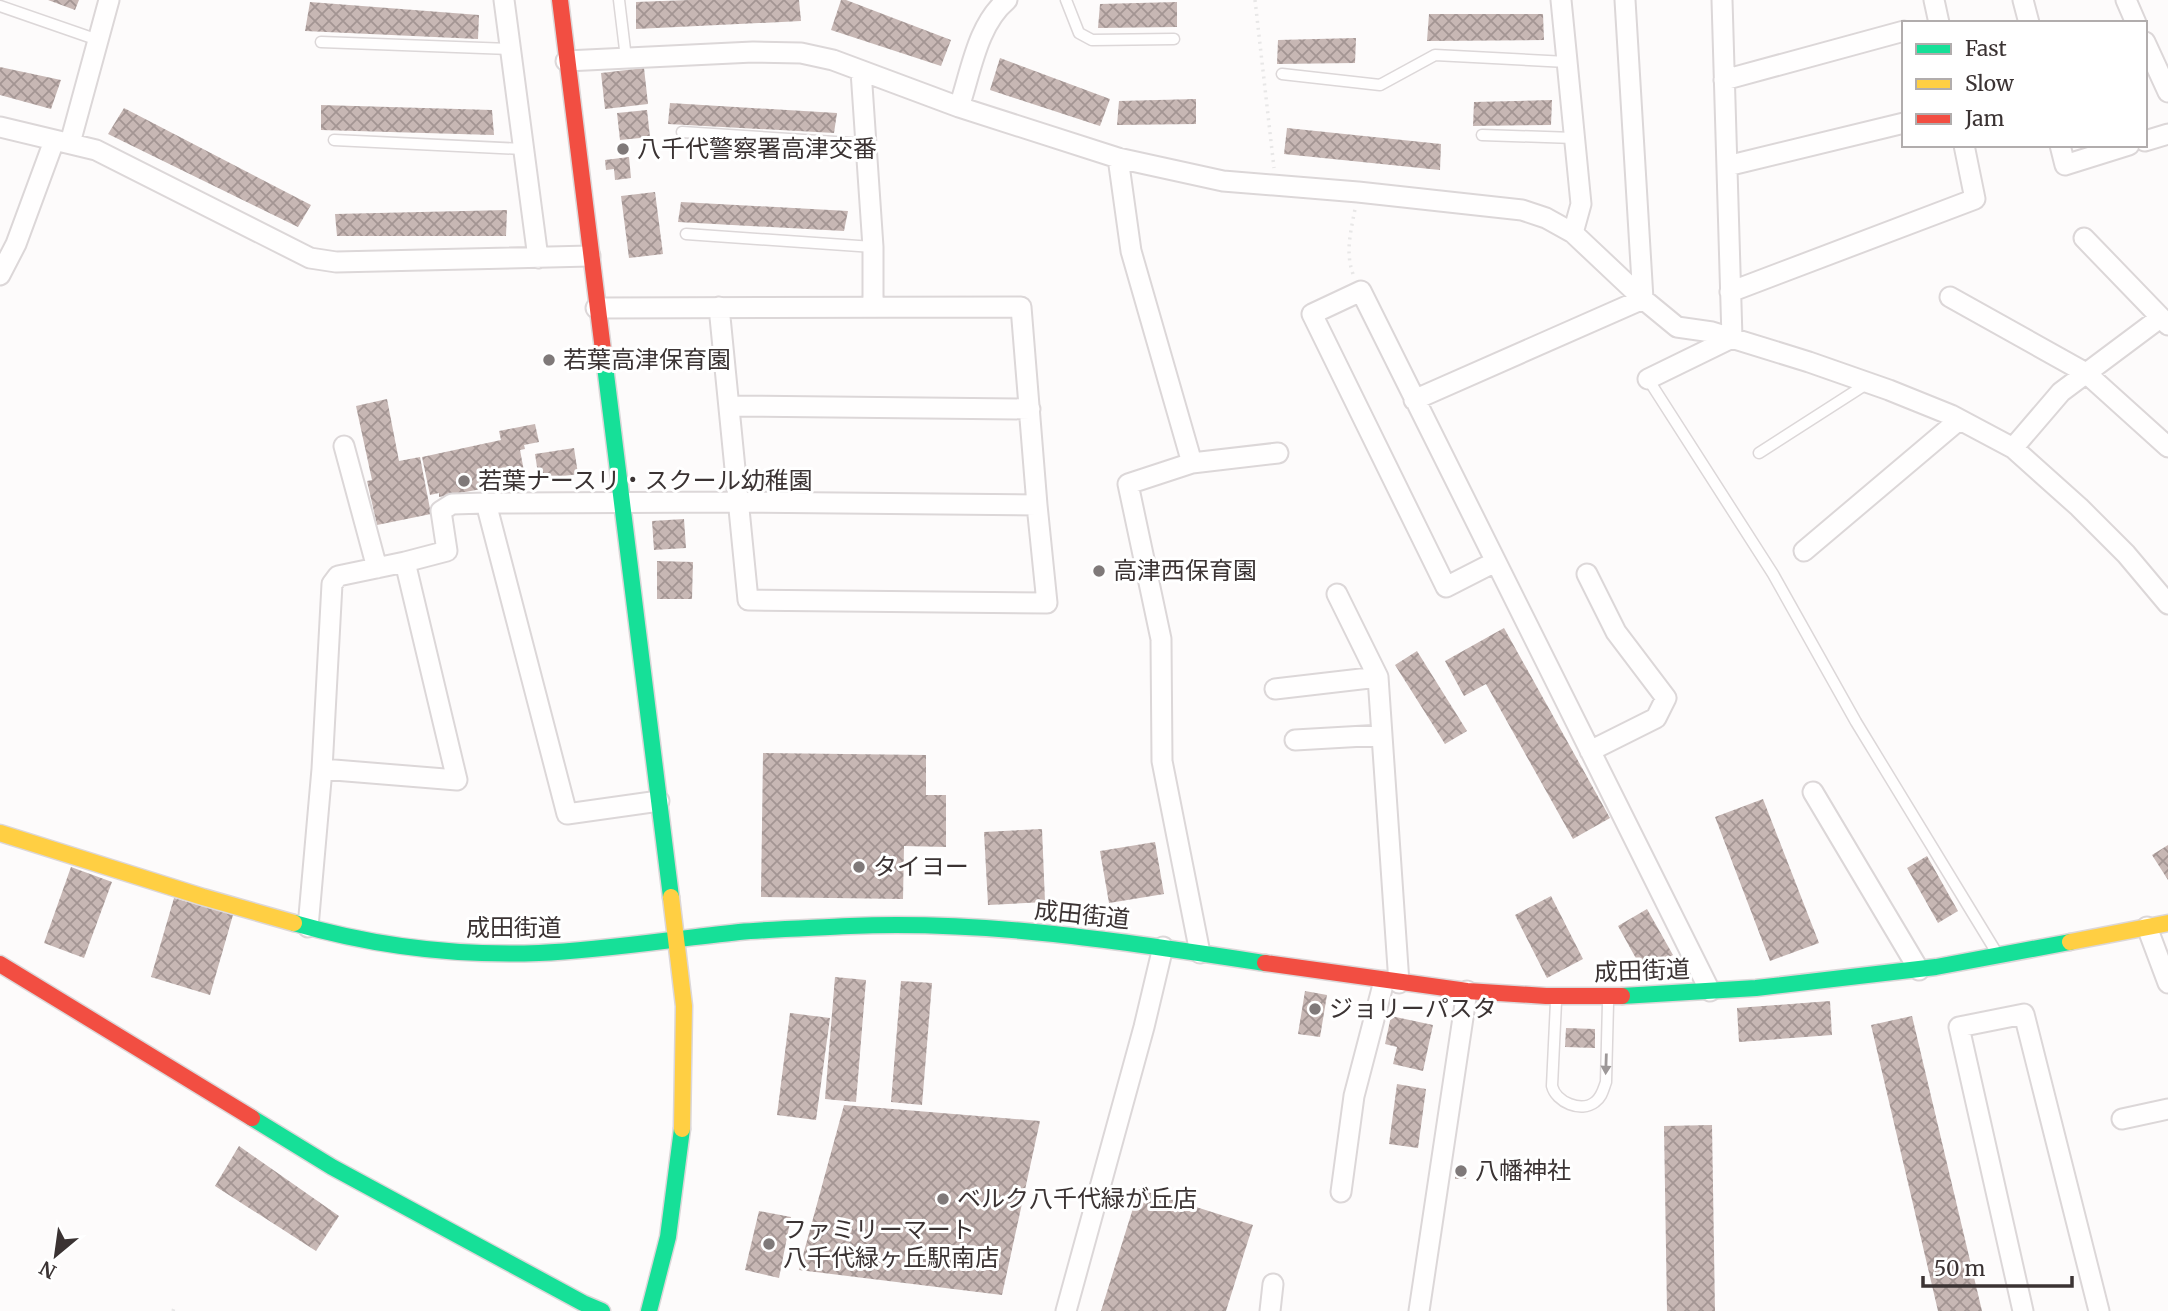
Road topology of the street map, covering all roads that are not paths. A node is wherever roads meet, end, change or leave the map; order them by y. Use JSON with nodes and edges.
{"nodes":[{"id":1,"x":109,"y":0,"type":"edge"},
{"id":2,"x":504,"y":0,"type":"edge"},
{"id":3,"x":560,"y":0,"type":"edge"},
{"id":4,"x":619,"y":0,"type":"edge"},
{"id":5,"x":1007,"y":0,"type":"edge"},
{"id":6,"x":1066,"y":0,"type":"edge"},
{"id":7,"x":1561,"y":0,"type":"edge"},
{"id":8,"x":1625,"y":0,"type":"edge"},
{"id":9,"x":1721,"y":0,"type":"edge"},
{"id":10,"x":1934,"y":0,"type":"edge"},
{"id":11,"x":2023,"y":0,"type":"edge"},
{"id":12,"x":2126,"y":0,"type":"edge"},
{"id":13,"x":0,"y":6,"type":"edge"},
{"id":14,"x":1938,"y":21,"type":"edge"},
{"id":15,"x":2028,"y":21,"type":"edge"},
{"id":16,"x":2135,"y":21,"type":"edge"},
{"id":17,"x":1902,"y":32,"type":"edge"},
{"id":18,"x":1174,"y":39,"type":"dead end"},
{"id":19,"x":98,"y":40,"type":"junction"},
{"id":20,"x":321,"y":42,"type":"dead end"},
{"id":21,"x":2147,"y":46,"type":"edge"},
{"id":22,"x":510,"y":49,"type":"junction"},
{"id":23,"x":626,"y":58,"type":"junction"},
{"id":24,"x":566,"y":61,"type":"junction"},
{"id":25,"x":1567,"y":62,"type":"junction"},
{"id":26,"x":861,"y":71,"type":"junction"},
{"id":27,"x":1282,"y":74,"type":"dead end"},
{"id":28,"x":1724,"y":80,"type":"junction"},
{"id":29,"x":2168,"y":92,"type":"edge"},
{"id":30,"x":959,"y":107,"type":"junction"},
{"id":31,"x":1902,"y":123,"type":"edge"},
{"id":32,"x":0,"y":127,"type":"edge"},
{"id":33,"x":682,"y":132,"type":"dead end"},
{"id":34,"x":2168,"y":134,"type":"edge"},
{"id":35,"x":1482,"y":135,"type":"dead end"},
{"id":36,"x":1574,"y":138,"type":"junction"},
{"id":37,"x":334,"y":139,"type":"dead end"},
{"id":38,"x":2147,"y":140,"type":"edge"},
{"id":39,"x":62,"y":142,"type":"junction"},
{"id":40,"x":866,"y":144,"type":"junction"},
{"id":41,"x":1964,"y":147,"type":"edge"},
{"id":42,"x":2061,"y":147,"type":"edge"},
{"id":43,"x":2122,"y":147,"type":"edge"},
{"id":44,"x":523,"y":149,"type":"junction"},
{"id":45,"x":1118,"y":158,"type":"junction"},
{"id":46,"x":1727,"y":166,"type":"junction"},
{"id":47,"x":1573,"y":233,"type":"junction"},
{"id":48,"x":686,"y":234,"type":"dead end"},
{"id":49,"x":2084,"y":238,"type":"dead end"},
{"id":50,"x":873,"y":247,"type":"junction"},
{"id":51,"x":590,"y":256,"type":"junction"},
{"id":52,"x":538,"y":258,"type":"junction"},
{"id":53,"x":0,"y":275,"type":"edge"},
{"id":54,"x":1730,"y":292,"type":"junction"},
{"id":55,"x":1950,"y":297,"type":"dead end"},
{"id":56,"x":1643,"y":299,"type":"junction"},
{"id":57,"x":719,"y":307,"type":"junction"},
{"id":58,"x":873,"y":307,"type":"junction"},
{"id":59,"x":596,"y":308,"type":"junction"},
{"id":60,"x":2164,"y":321,"type":"edge"},
{"id":61,"x":1732,"y":338,"type":"junction"},
{"id":62,"x":2087,"y":373,"type":"junction"},
{"id":63,"x":1648,"y":379,"type":"joint"},
{"id":64,"x":1868,"y":383,"type":"junction"},
{"id":65,"x":1414,"y":400,"type":"junction"},
{"id":66,"x":729,"y":406,"type":"junction"},
{"id":67,"x":1030,"y":409,"type":"junction"},
{"id":68,"x":1959,"y":420,"type":"junction"},
{"id":69,"x":344,"y":446,"type":"dead end"},
{"id":70,"x":2168,"y":447,"type":"edge"},
{"id":71,"x":2013,"y":448,"type":"junction"},
{"id":72,"x":1278,"y":453,"type":"dead end"},
{"id":73,"x":1759,"y":453,"type":"dead end"},
{"id":74,"x":1192,"y":463,"type":"junction"},
{"id":75,"x":621,"y":502,"type":"junction"},
{"id":76,"x":738,"y":502,"type":"junction"},
{"id":77,"x":486,"y":503,"type":"junction"},
{"id":78,"x":1037,"y":505,"type":"junction"},
{"id":79,"x":1804,"y":551,"type":"dead end"},
{"id":80,"x":405,"y":562,"type":"junction"},
{"id":81,"x":1495,"y":562,"type":"junction"},
{"id":82,"x":377,"y":568,"type":"junction"},
{"id":83,"x":1587,"y":574,"type":"dead end"},
{"id":84,"x":1337,"y":594,"type":"dead end"},
{"id":85,"x":2168,"y":604,"type":"edge"},
{"id":86,"x":1378,"y":677,"type":"junction"},
{"id":87,"x":1275,"y":689,"type":"dead end"},
{"id":88,"x":1382,"y":735,"type":"junction"},
{"id":89,"x":1296,"y":740,"type":"dead end"},
{"id":90,"x":1590,"y":751,"type":"junction"},
{"id":91,"x":322,"y":769,"type":"junction"},
{"id":92,"x":1813,"y":792,"type":"dead end"},
{"id":93,"x":659,"y":801,"type":"junction"},
{"id":94,"x":0,"y":833,"type":"edge"},
{"id":95,"x":2168,"y":923,"type":"edge"},
{"id":96,"x":308,"y":927,"type":"junction"},
{"id":97,"x":2147,"y":927,"type":"junction"},
{"id":98,"x":676,"y":940,"type":"junction"},
{"id":99,"x":1163,"y":947,"type":"junction"},
{"id":100,"x":1200,"y":953,"type":"junction"},
{"id":101,"x":1999,"y":956,"type":"junction"},
{"id":102,"x":0,"y":964,"type":"edge"},
{"id":103,"x":1919,"y":970,"type":"junction"},
{"id":104,"x":1391,"y":982,"type":"junction"},
{"id":105,"x":2168,"y":983,"type":"edge"},
{"id":106,"x":1467,"y":990,"type":"junction"},
{"id":107,"x":1710,"y":991,"type":"junction"},
{"id":108,"x":1556,"y":996,"type":"junction"},
{"id":109,"x":1609,"y":996,"type":"junction"},
{"id":110,"x":2168,"y":1109,"type":"edge"},
{"id":111,"x":2122,"y":1119,"type":"dead end"},
{"id":112,"x":1342,"y":1192,"type":"dead end"},
{"id":113,"x":1273,"y":1284,"type":"dead end"},
{"id":114,"x":602,"y":1311,"type":"edge"},
{"id":115,"x":649,"y":1311,"type":"edge"},
{"id":116,"x":1066,"y":1311,"type":"edge"},
{"id":117,"x":1270,"y":1311,"type":"edge"},
{"id":118,"x":1419,"y":1311,"type":"edge"},
{"id":119,"x":2023,"y":1311,"type":"edge"},
{"id":120,"x":2099,"y":1311,"type":"edge"}],
"edges":[{"from":1,"to":19,"type":"street"},
{"from":2,"to":22,"type":"street"},
{"from":3,"to":24,"type":"main road"},
{"from":4,"to":23,"type":"lane"},
{"from":5,"to":30,"type":"street"},
{"from":6,"to":18,"type":"lane"},
{"from":7,"to":25,"type":"street"},
{"from":8,"to":56,"type":"street"},
{"from":9,"to":28,"type":"street"},
{"from":10,"to":14,"type":"street"},
{"from":11,"to":15,"type":"street"},
{"from":12,"to":16,"type":"street"},
{"from":13,"to":19,"type":"lane"},
{"from":17,"to":28,"type":"street"},
{"from":19,"to":39,"type":"street"},
{"from":20,"to":22,"type":"lane"},
{"from":21,"to":29,"type":"street"},
{"from":22,"to":44,"type":"street"},
{"from":23,"to":24,"type":"street"},
{"from":23,"to":26,"type":"street"},
{"from":24,"to":51,"type":"main road"},
{"from":25,"to":27,"type":"lane"},
{"from":25,"to":36,"type":"street"},
{"from":26,"to":30,"type":"street"},
{"from":26,"to":40,"type":"street"},
{"from":28,"to":46,"type":"street"},
{"from":30,"to":45,"type":"street"},
{"from":31,"to":46,"type":"street"},
{"from":32,"to":39,"type":"street"},
{"from":33,"to":40,"type":"lane"},
{"from":34,"to":38,"type":"street"},
{"from":35,"to":36,"type":"lane"},
{"from":36,"to":47,"type":"street"},
{"from":37,"to":44,"type":"lane"},
{"from":39,"to":52,"type":"street"},
{"from":39,"to":53,"type":"street"},
{"from":40,"to":50,"type":"street"},
{"from":41,"to":54,"type":"street"},
{"from":42,"to":43,"type":"street"},
{"from":44,"to":52,"type":"street"},
{"from":45,"to":47,"type":"street"},
{"from":45,"to":74,"type":"street"},
{"from":46,"to":54,"type":"street"},
{"from":47,"to":56,"type":"street"},
{"from":48,"to":50,"type":"lane"},
{"from":49,"to":60,"type":"street"},
{"from":50,"to":58,"type":"street"},
{"from":51,"to":52,"type":"street"},
{"from":51,"to":59,"type":"main road"},
{"from":54,"to":61,"type":"street"},
{"from":55,"to":62,"type":"street"},
{"from":56,"to":61,"type":"street"},
{"from":56,"to":65,"type":"street"},
{"from":57,"to":58,"type":"street"},
{"from":57,"to":59,"type":"street"},
{"from":57,"to":66,"type":"street"},
{"from":58,"to":67,"type":"street"},
{"from":59,"to":75,"type":"main road"},
{"from":60,"to":62,"type":"street"},
{"from":61,"to":63,"type":"street"},
{"from":61,"to":64,"type":"street"},
{"from":62,"to":70,"type":"street"},
{"from":62,"to":71,"type":"street"},
{"from":63,"to":101,"type":"lane"},
{"from":64,"to":68,"type":"street"},
{"from":64,"to":73,"type":"lane"},
{"from":65,"to":81,"type":"street"},
{"from":65,"to":81,"type":"street"},
{"from":66,"to":67,"type":"street"},
{"from":66,"to":76,"type":"street"},
{"from":67,"to":78,"type":"street"},
{"from":68,"to":71,"type":"street"},
{"from":68,"to":79,"type":"street"},
{"from":69,"to":82,"type":"street"},
{"from":71,"to":85,"type":"street"},
{"from":72,"to":74,"type":"street"},
{"from":74,"to":100,"type":"street"},
{"from":75,"to":76,"type":"street"},
{"from":75,"to":77,"type":"street"},
{"from":75,"to":93,"type":"main road"},
{"from":76,"to":78,"type":"street"},
{"from":76,"to":78,"type":"street"},
{"from":77,"to":80,"type":"street"},
{"from":77,"to":93,"type":"street"},
{"from":80,"to":82,"type":"street"},
{"from":80,"to":91,"type":"street"},
{"from":81,"to":90,"type":"street"},
{"from":82,"to":91,"type":"street"},
{"from":83,"to":90,"type":"street"},
{"from":84,"to":86,"type":"street"},
{"from":86,"to":87,"type":"street"},
{"from":86,"to":88,"type":"street"},
{"from":88,"to":89,"type":"street"},
{"from":88,"to":104,"type":"street"},
{"from":90,"to":107,"type":"street"},
{"from":91,"to":96,"type":"street"},
{"from":92,"to":103,"type":"street"},
{"from":93,"to":98,"type":"main road"},
{"from":94,"to":96,"type":"main road","name":"成田街道"},
{"from":95,"to":97,"type":"main road","name":"成田街道"},
{"from":96,"to":98,"type":"main road","name":"成田街道"},
{"from":97,"to":101,"type":"main road","name":"成田街道"},
{"from":97,"to":105,"type":"street"},
{"from":98,"to":99,"type":"main road","name":"成田街道"},
{"from":98,"to":115,"type":"main road"},
{"from":99,"to":100,"type":"main road","name":"成田街道"},
{"from":99,"to":116,"type":"street"},
{"from":100,"to":104,"type":"main road","name":"成田街道"},
{"from":101,"to":103,"type":"main road","name":"成田街道"},
{"from":102,"to":114,"type":"main road"},
{"from":103,"to":107,"type":"main road","name":"成田街道"},
{"from":104,"to":106,"type":"main road","name":"成田街道"},
{"from":104,"to":112,"type":"street"},
{"from":106,"to":108,"type":"main road","name":"成田街道"},
{"from":106,"to":118,"type":"street"},
{"from":107,"to":109,"type":"main road","name":"成田街道"},
{"from":108,"to":109,"type":"main road","name":"成田街道"},
{"from":109,"to":108,"type":"lane","one_way":true},
{"from":110,"to":111,"type":"street"},
{"from":113,"to":117,"type":"street"},
{"from":119,"to":120,"type":"street"}]}
